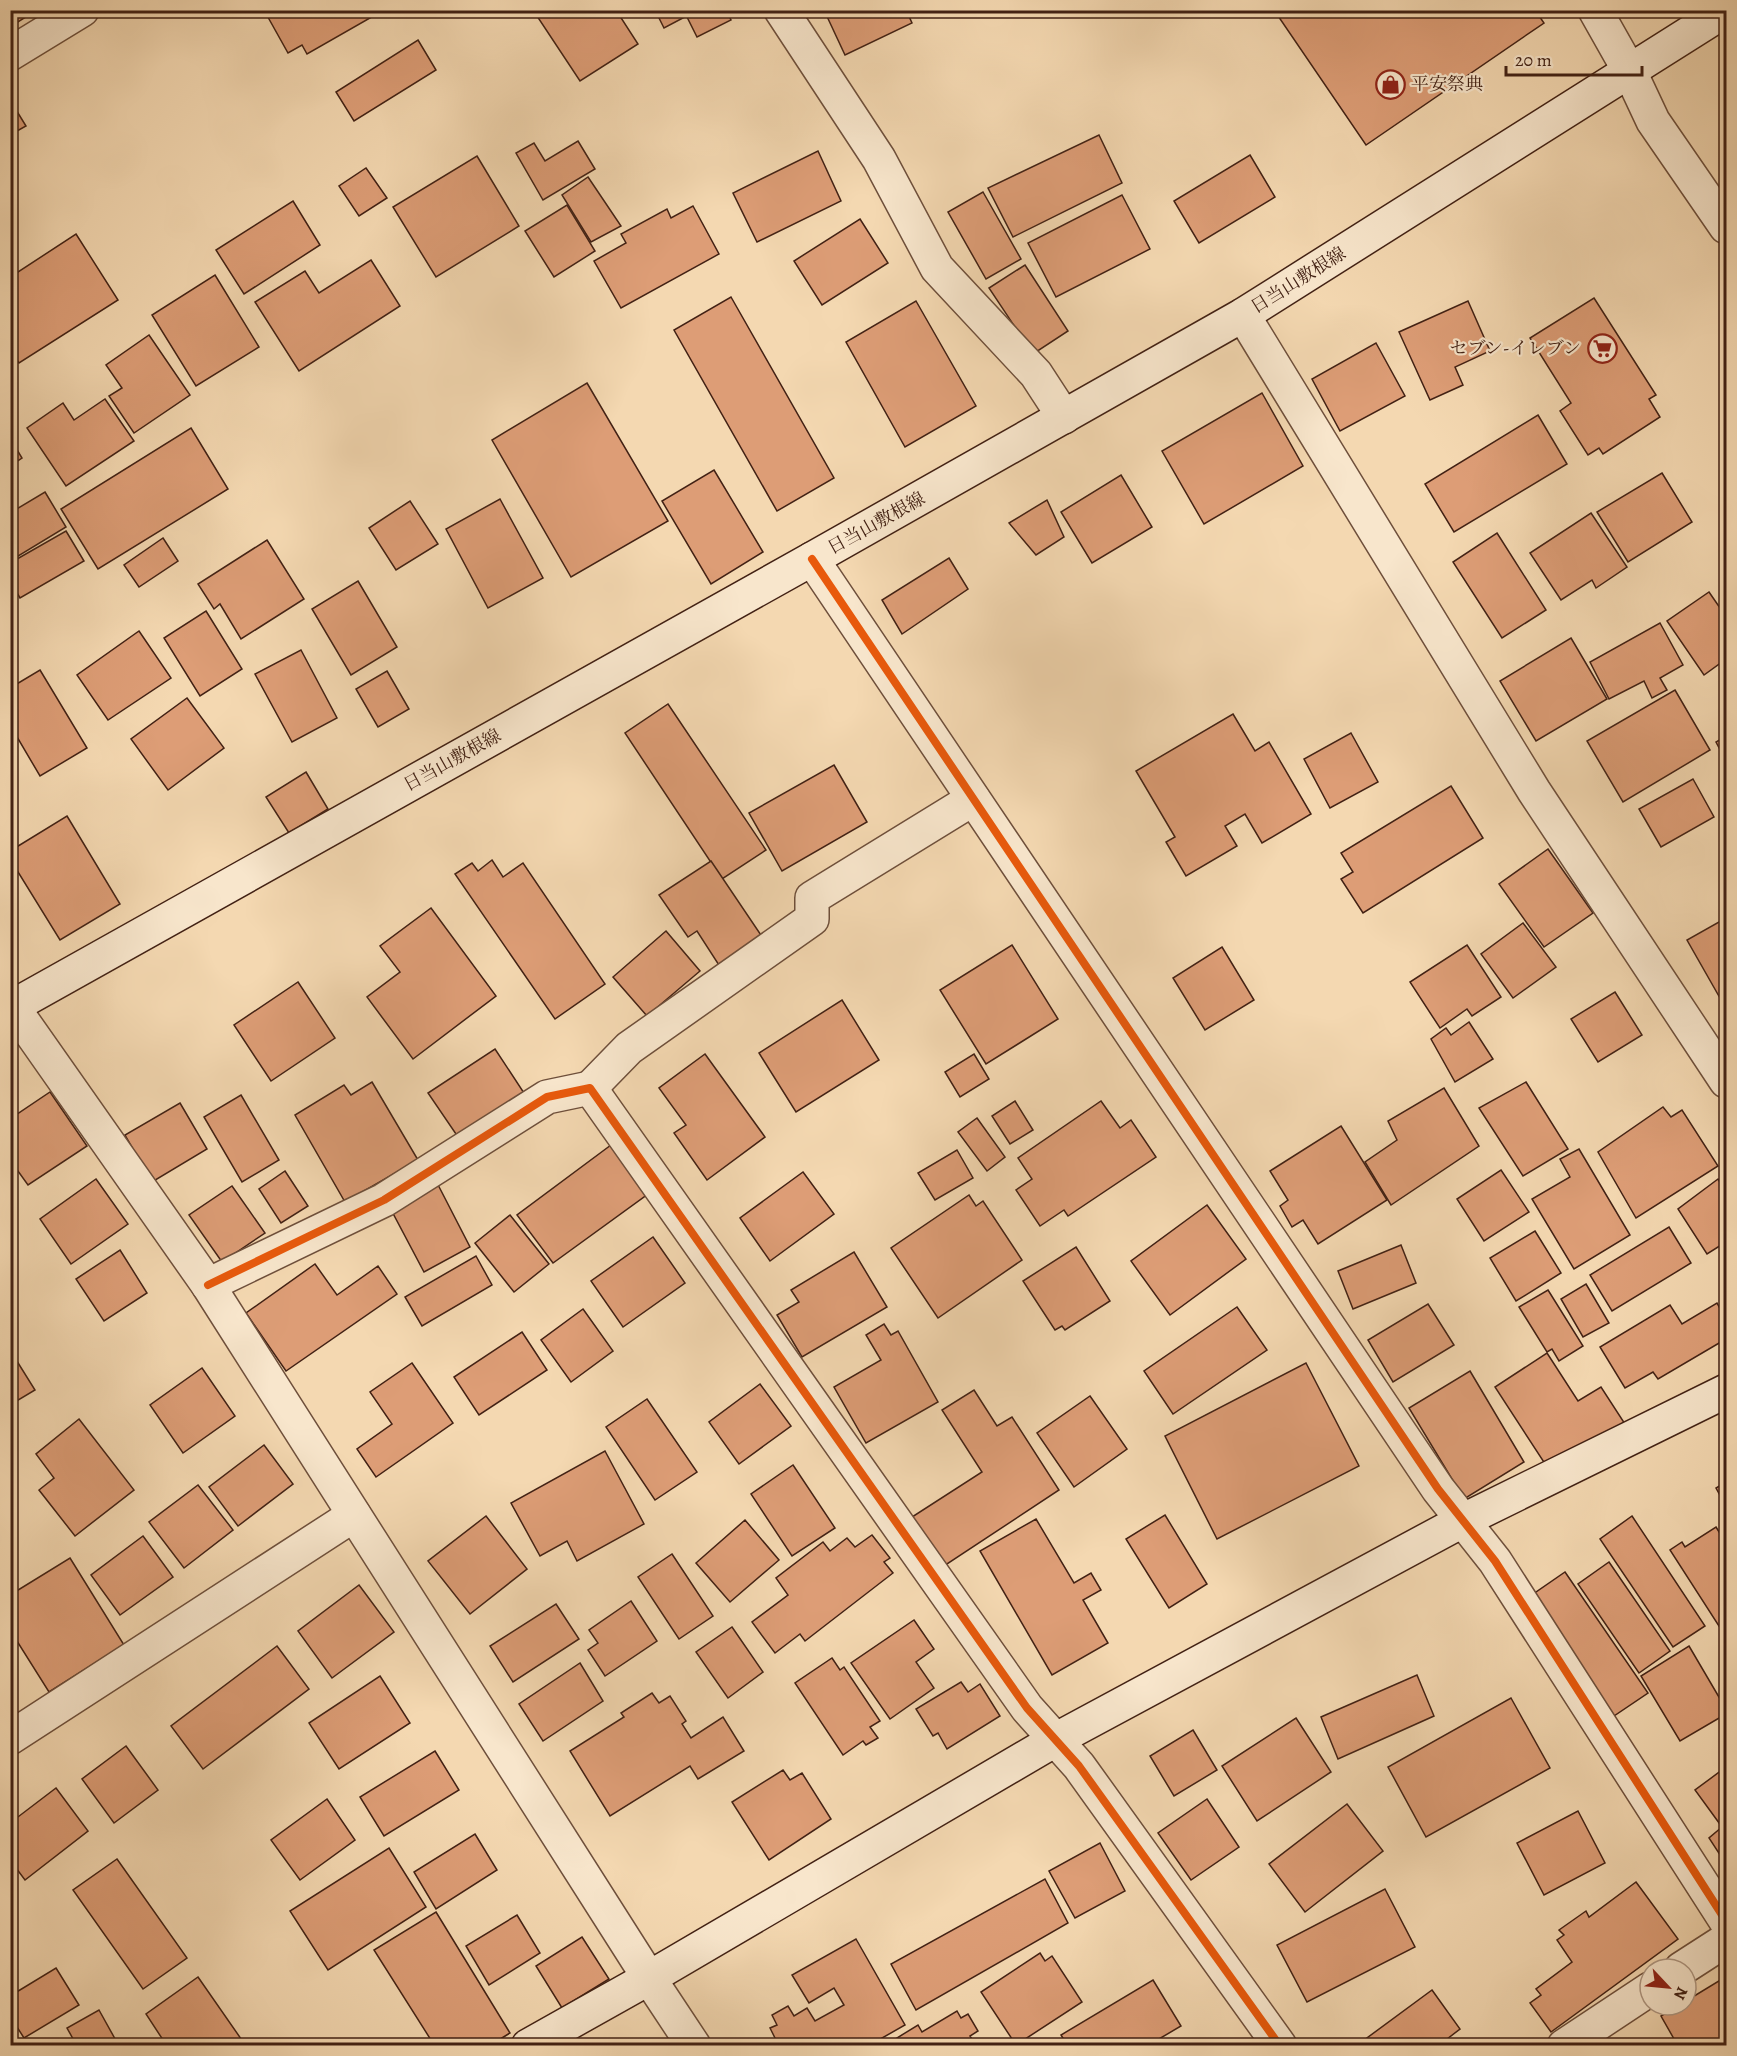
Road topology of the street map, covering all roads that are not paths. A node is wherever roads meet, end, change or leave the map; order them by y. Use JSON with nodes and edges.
{"nodes":[{"id":1,"x":82,"y":10,"type":"edge"},
{"id":2,"x":781,"y":10,"type":"edge"},
{"id":3,"x":1595,"y":10,"type":"edge"},
{"id":4,"x":1726,"y":10,"type":"edge"},
{"id":5,"x":10,"y":54,"type":"edge"},
{"id":6,"x":1630,"y":72,"type":"junction"},
{"id":7,"x":1726,"y":227,"type":"edge"},
{"id":8,"x":1242,"y":315,"type":"junction"},
{"id":9,"x":1064,"y":417,"type":"junction"},
{"id":10,"x":812,"y":559,"type":"junction"},
{"id":11,"x":973,"y":799,"type":"junction"},
{"id":12,"x":11,"y":1006,"type":"edge"},
{"id":13,"x":1726,"y":1081,"type":"edge"},
{"id":14,"x":590,"y":1088,"type":"junction"},
{"id":15,"x":208,"y":1285,"type":"junction"},
{"id":16,"x":1726,"y":1391,"type":"edge"},
{"id":17,"x":354,"y":1515,"type":"junction"},
{"id":18,"x":1462,"y":1521,"type":"junction"},
{"id":19,"x":10,"y":1738,"type":"edge"},
{"id":20,"x":1055,"y":1740,"type":"junction"},
{"id":21,"x":1723,"y":1910,"type":"edge"},
{"id":22,"x":1726,"y":1940,"type":"edge"},
{"id":23,"x":1698,"y":1958,"type":"edge"},
{"id":24,"x":649,"y":1978,"type":"junction"},
{"id":25,"x":1638,"y":1997,"type":"edge"},
{"id":26,"x":528,"y":2046,"type":"edge"},
{"id":27,"x":694,"y":2046,"type":"edge"},
{"id":28,"x":1280,"y":2046,"type":"edge"},
{"id":29,"x":1564,"y":2046,"type":"edge"}],
"edges":[{"from":1,"to":5,"type":"street"},
{"from":2,"to":9,"type":"street"},
{"from":3,"to":6,"type":"street"},
{"from":4,"to":6,"type":"street","name":"日当山敷根線"},
{"from":6,"to":7,"type":"street"},
{"from":6,"to":8,"type":"street","name":"日当山敷根線"},
{"from":8,"to":9,"type":"street","name":"日当山敷根線"},
{"from":8,"to":13,"type":"street"},
{"from":9,"to":10,"type":"street","name":"日当山敷根線"},
{"from":10,"to":11,"type":"street"},
{"from":10,"to":12,"type":"street","name":"日当山敷根線"},
{"from":11,"to":14,"type":"street"},
{"from":11,"to":18,"type":"street"},
{"from":12,"to":15,"type":"street"},
{"from":14,"to":15,"type":"street"},
{"from":14,"to":20,"type":"street"},
{"from":15,"to":17,"type":"street"},
{"from":16,"to":18,"type":"street"},
{"from":17,"to":19,"type":"street"},
{"from":17,"to":24,"type":"street"},
{"from":18,"to":20,"type":"street"},
{"from":18,"to":21,"type":"street"},
{"from":20,"to":24,"type":"street"},
{"from":20,"to":28,"type":"street"},
{"from":22,"to":23,"type":"street"},
{"from":24,"to":26,"type":"street"},
{"from":24,"to":27,"type":"street"},
{"from":25,"to":29,"type":"street"}]}
